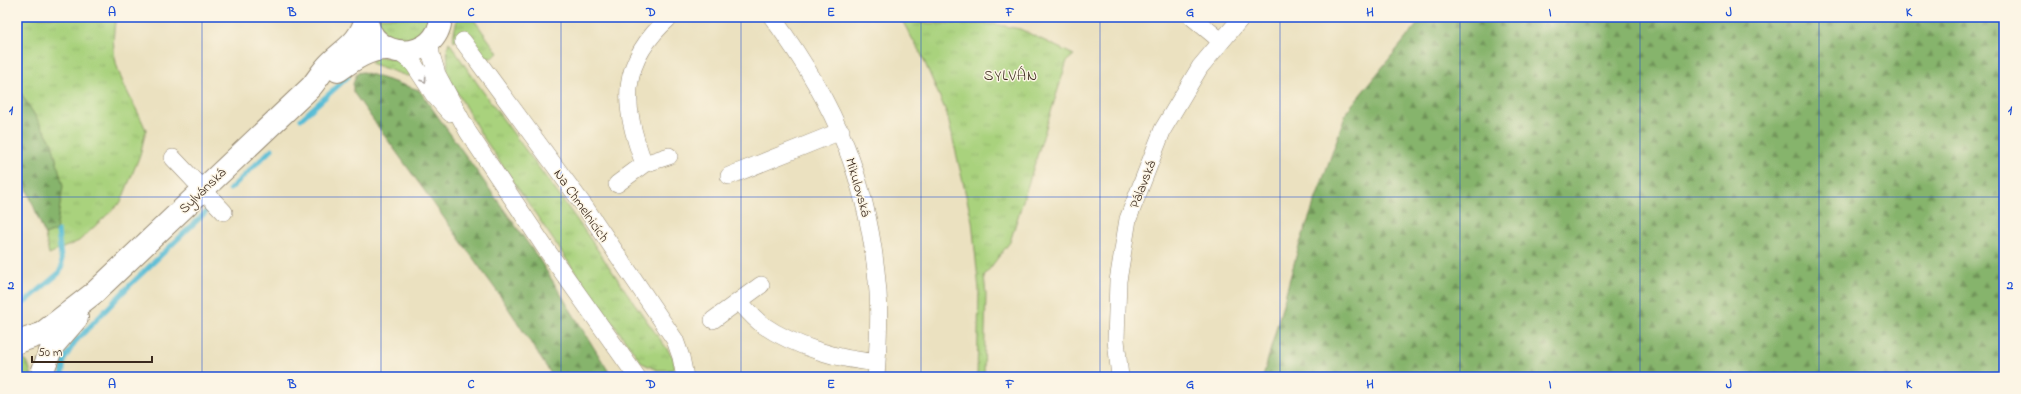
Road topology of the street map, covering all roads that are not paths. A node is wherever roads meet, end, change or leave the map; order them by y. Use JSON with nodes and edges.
{"nodes":[{"id":1,"x":442,"y":17,"type":"edge"},
{"id":2,"x":670,"y":17,"type":"edge"},
{"id":3,"x":772,"y":17,"type":"edge"},
{"id":4,"x":1192,"y":17,"type":"edge"},
{"id":5,"x":1242,"y":17,"type":"edge"},
{"id":6,"x":366,"y":18,"type":"edge"},
{"id":7,"x":463,"y":40,"type":"dead end"},
{"id":8,"x":1221,"y":41,"type":"junction"},
{"id":9,"x":430,"y":42,"type":"junction"},
{"id":10,"x":393,"y":50,"type":"junction"},
{"id":11,"x":311,"y":87,"type":"junction"},
{"id":12,"x":841,"y":131,"type":"junction"},
{"id":13,"x":468,"y":132,"type":"junction"},
{"id":14,"x":669,"y":156,"type":"dead end"},
{"id":15,"x":173,"y":158,"type":"dead end"},
{"id":16,"x":644,"y":164,"type":"junction"},
{"id":17,"x":729,"y":176,"type":"dead end"},
{"id":18,"x":617,"y":184,"type":"dead end"},
{"id":19,"x":203,"y":189,"type":"junction"},
{"id":20,"x":224,"y":212,"type":"dead end"},
{"id":21,"x":761,"y":285,"type":"dead end"},
{"id":22,"x":94,"y":294,"type":"junction"},
{"id":23,"x":739,"y":301,"type":"junction"},
{"id":24,"x":713,"y":320,"type":"dead end"},
{"id":25,"x":17,"y":342,"type":"edge"},
{"id":26,"x":877,"y":370,"type":"edge"},
{"id":27,"x":44,"y":374,"type":"edge"},
{"id":28,"x":637,"y":377,"type":"edge"},
{"id":29,"x":685,"y":377,"type":"edge"},
{"id":30,"x":1120,"y":377,"type":"edge"}],
"edges":[{"from":1,"to":9,"type":"street"},
{"from":2,"to":16,"type":"street"},
{"from":3,"to":12,"type":"street","name":"Mikulovská"},
{"from":4,"to":8,"type":"street"},
{"from":5,"to":8,"type":"street","name":"Pálavská"},
{"from":6,"to":10,"type":"street"},
{"from":6,"to":11,"type":"street","name":"Sylvánská"},
{"from":7,"to":29,"type":"street","name":"Na Chmelnicích"},
{"from":8,"to":30,"type":"street","name":"Pálavská"},
{"from":9,"to":10,"type":"street"},
{"from":9,"to":13,"type":"street"},
{"from":10,"to":11,"type":"street","name":"Sylvánská"},
{"from":10,"to":13,"type":"street","one_way":true},
{"from":11,"to":19,"type":"street","name":"Sylvánská"},
{"from":12,"to":17,"type":"street"},
{"from":12,"to":26,"type":"street","name":"Mikulovská"},
{"from":13,"to":28,"type":"street"},
{"from":14,"to":16,"type":"street"},
{"from":15,"to":19,"type":"street"},
{"from":16,"to":18,"type":"street"},
{"from":19,"to":20,"type":"street"},
{"from":19,"to":22,"type":"street","name":"Sylvánská"},
{"from":21,"to":23,"type":"street"},
{"from":22,"to":25,"type":"street","name":"Sylvánská"},
{"from":22,"to":27,"type":"street","name":"Sylvánská"},
{"from":23,"to":24,"type":"street"},
{"from":23,"to":26,"type":"street"},
{"from":25,"to":27,"type":"street"}]}
